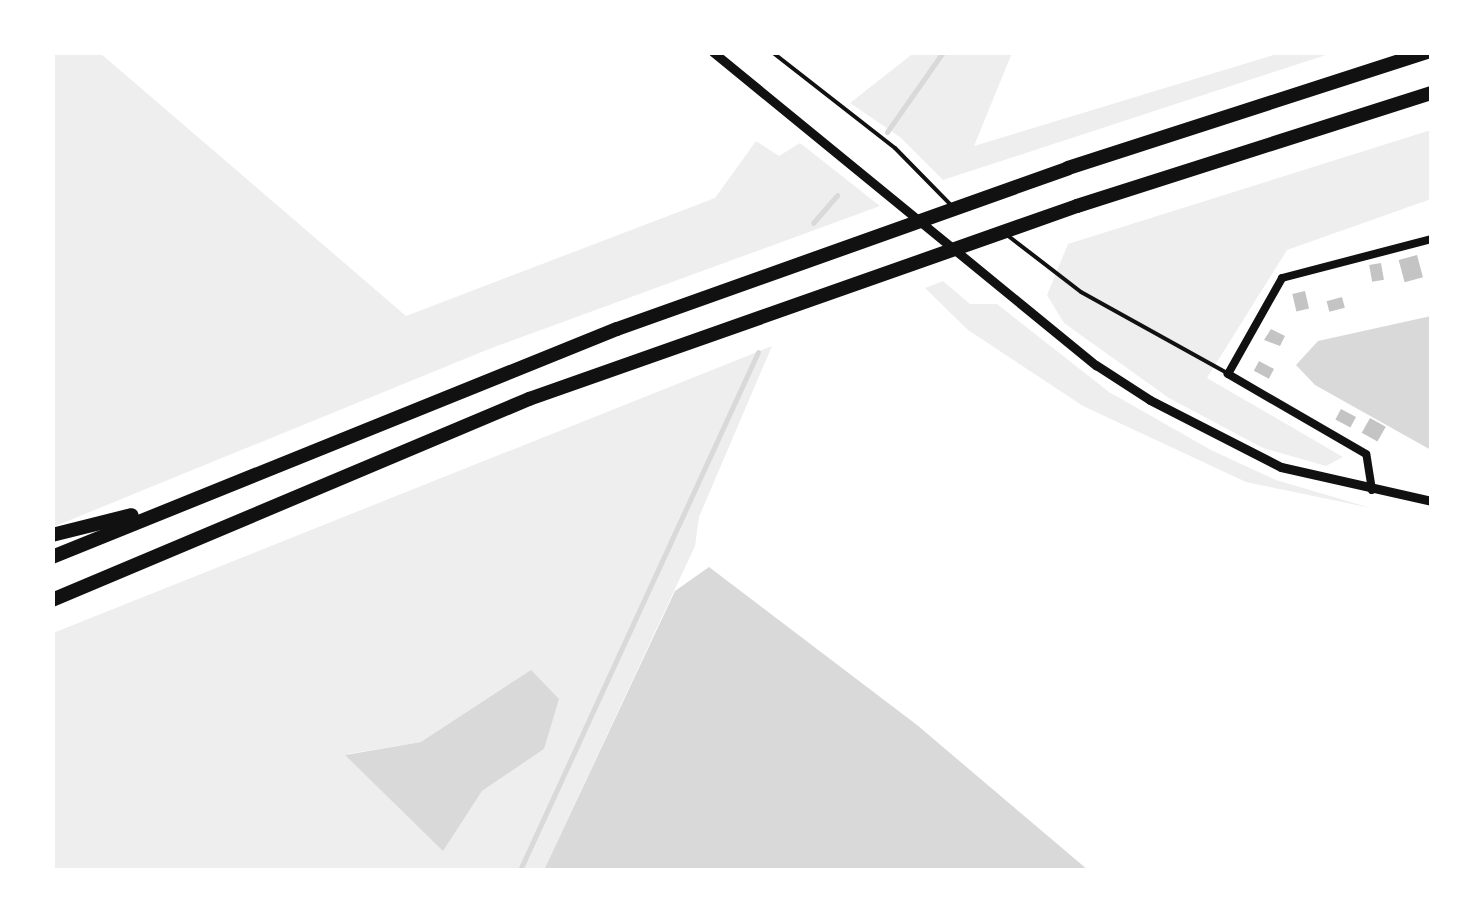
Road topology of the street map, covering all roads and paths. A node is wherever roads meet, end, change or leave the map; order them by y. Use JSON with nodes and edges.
{"nodes":[{"id":1,"x":713,"y":52,"type":"edge"},
{"id":2,"x":772,"y":52,"type":"edge"},
{"id":3,"x":1427,"y":52,"type":"edge"},
{"id":4,"x":1432,"y":94,"type":"edge"},
{"id":5,"x":954,"y":208,"type":"junction"},
{"id":6,"x":1003,"y":232,"type":"junction"},
{"id":7,"x":1432,"y":239,"type":"edge"},
{"id":8,"x":1228,"y":374,"type":"junction"},
{"id":9,"x":1372,"y":490,"type":"junction"},
{"id":10,"x":1432,"y":501,"type":"edge"},
{"id":11,"x":152,"y":512,"type":"junction"},
{"id":12,"x":52,"y":535,"type":"edge"},
{"id":13,"x":52,"y":557,"type":"edge"},
{"id":14,"x":52,"y":600,"type":"edge"}],
"edges":[{"from":1,"to":9,"type":"street"},
{"from":2,"to":5,"type":"lane"},
{"from":3,"to":5,"type":"highway"},
{"from":4,"to":6,"type":"highway"},
{"from":5,"to":11,"type":"highway"},
{"from":6,"to":8,"type":"lane"},
{"from":6,"to":14,"type":"highway"},
{"from":7,"to":8,"type":"street"},
{"from":8,"to":9,"type":"street"},
{"from":9,"to":10,"type":"street"},
{"from":11,"to":12,"type":"highway"},
{"from":11,"to":13,"type":"highway"}]}
